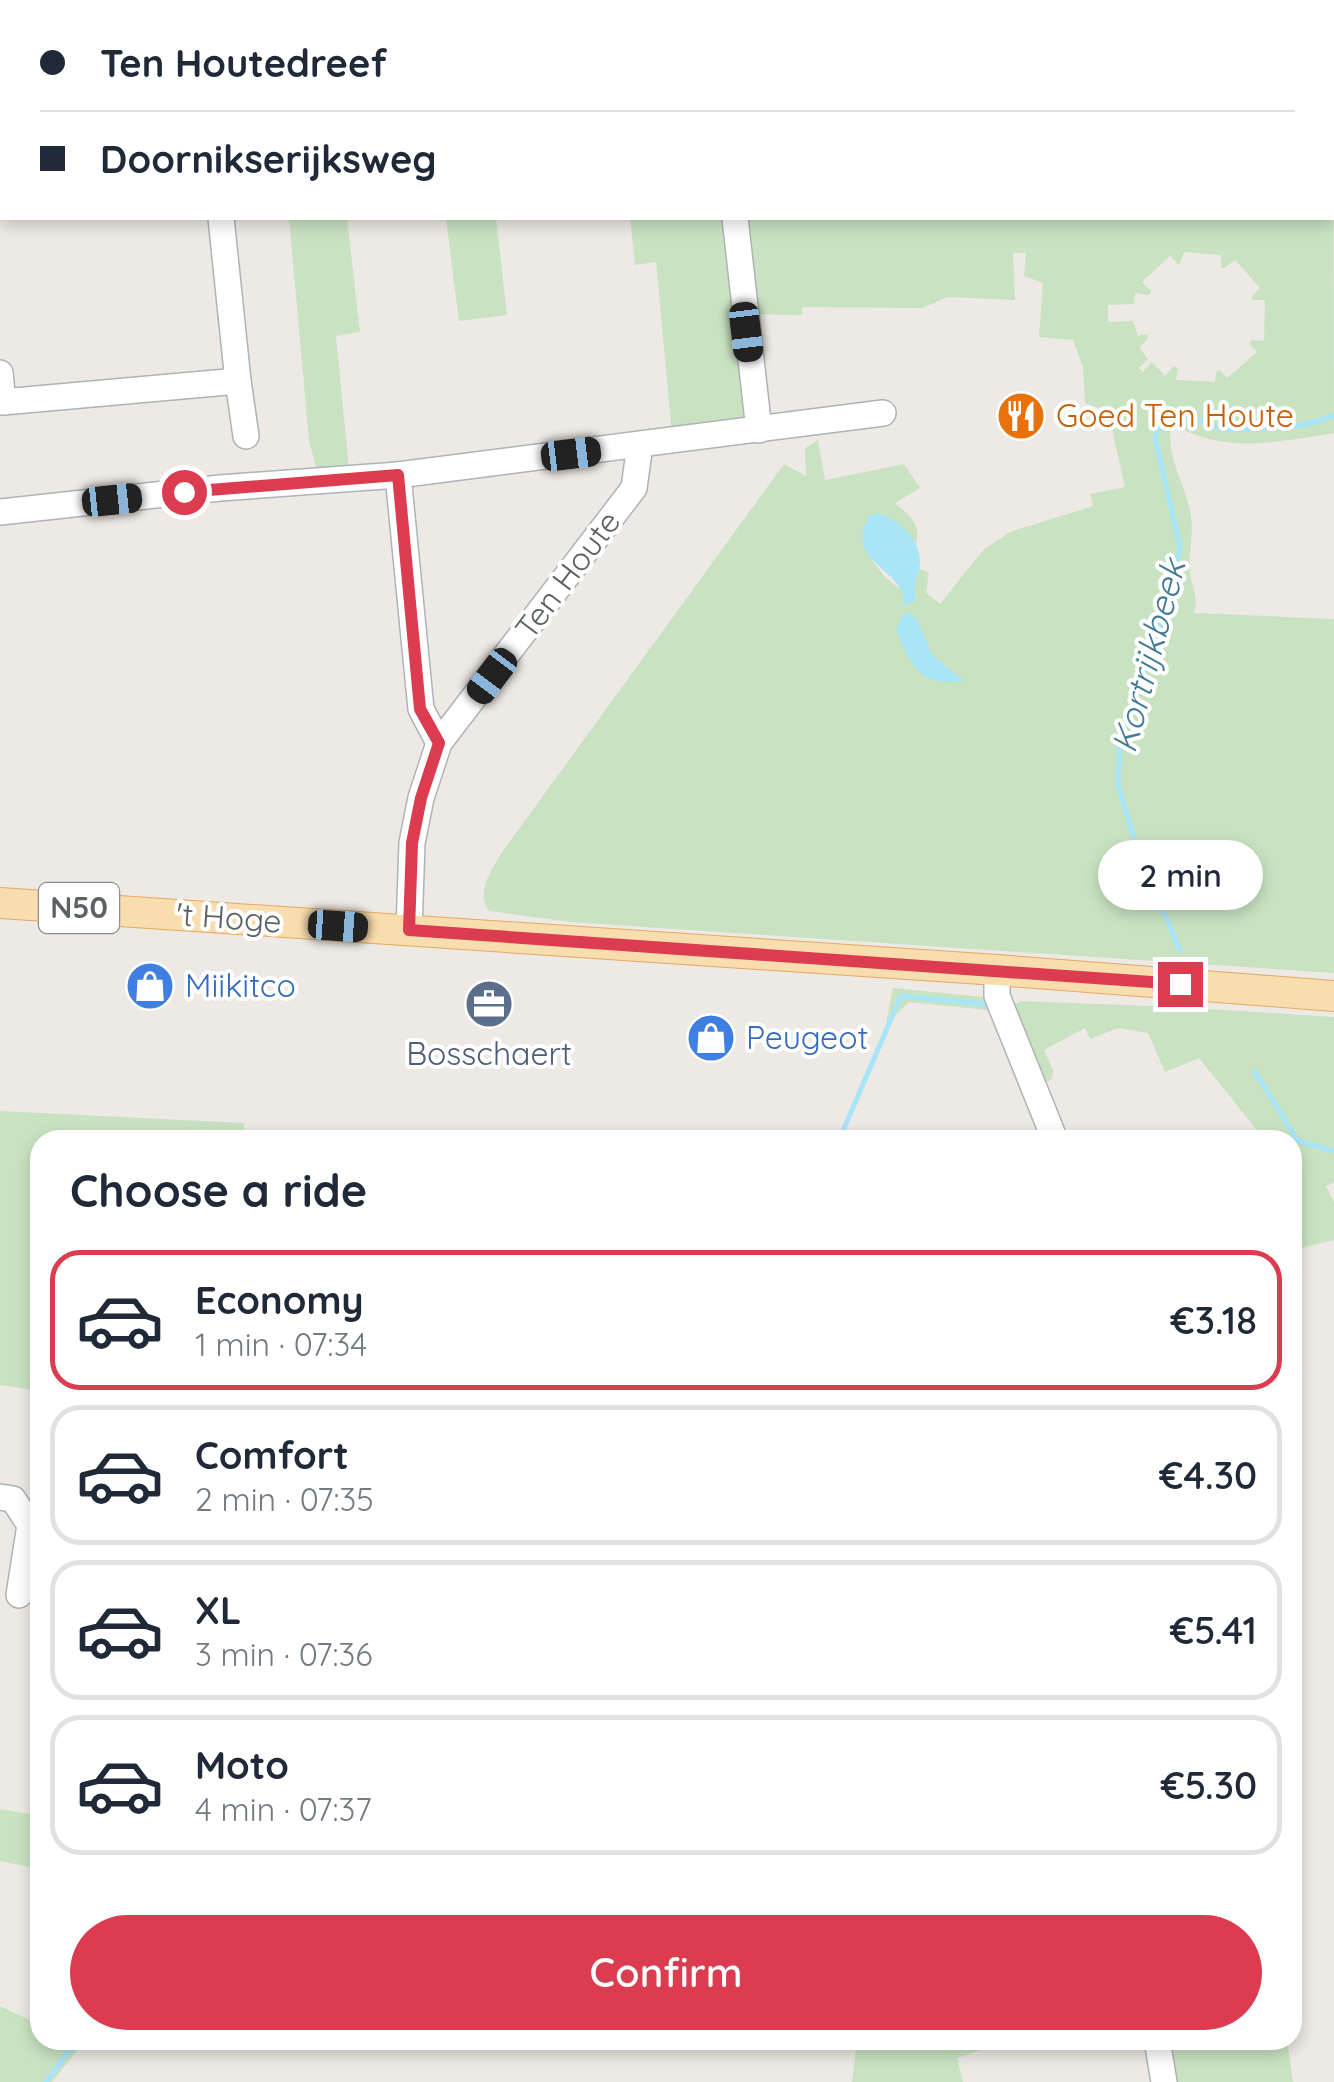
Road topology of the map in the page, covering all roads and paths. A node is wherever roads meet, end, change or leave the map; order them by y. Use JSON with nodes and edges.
{"nodes":[{"id":1,"x":221,"y":220,"type":"edge"},
{"id":2,"x":735,"y":220,"type":"edge"},
{"id":3,"x":0,"y":373,"type":"edge"},
{"id":4,"x":238,"y":380,"type":"junction"},
{"id":5,"x":2,"y":402,"type":"edge"},
{"id":6,"x":883,"y":414,"type":"dead end"},
{"id":7,"x":759,"y":430,"type":"junction"},
{"id":8,"x":246,"y":436,"type":"dead end"},
{"id":9,"x":640,"y":445,"type":"junction"},
{"id":10,"x":398,"y":475,"type":"junction"},
{"id":11,"x":0,"y":512,"type":"edge"},
{"id":12,"x":439,"y":743,"type":"junction"},
{"id":13,"x":0,"y":903,"type":"edge"},
{"id":14,"x":409,"y":930,"type":"junction"},
{"id":15,"x":998,"y":970,"type":"junction"},
{"id":16,"x":1334,"y":996,"type":"edge"},
{"id":17,"x":1051,"y":1130,"type":"edge"},
{"id":18,"x":0,"y":1496,"type":"edge"},
{"id":19,"x":19,"y":1596,"type":"dead end"},
{"id":20,"x":1159,"y":2050,"type":"edge"},
{"id":21,"x":1164,"y":2082,"type":"edge"}],
"edges":[{"from":1,"to":4,"type":"street"},
{"from":2,"to":7,"type":"street"},
{"from":3,"to":5,"type":"street"},
{"from":4,"to":5,"type":"street"},
{"from":4,"to":8,"type":"street"},
{"from":6,"to":7,"type":"street"},
{"from":7,"to":9,"type":"street"},
{"from":9,"to":10,"type":"street"},
{"from":9,"to":12,"type":"street","name":"Ten Houte"},
{"from":10,"to":11,"type":"street"},
{"from":10,"to":12,"type":"street"},
{"from":12,"to":14,"type":"street","name":"Ten Houte"},
{"from":13,"to":14,"type":"main road","name":"'t Hoge","number":"N50"},
{"from":14,"to":15,"type":"main road","name":"'t Hoge","number":"N50"},
{"from":15,"to":16,"type":"main road","number":"N50"},
{"from":15,"to":17,"type":"street"},
{"from":18,"to":19,"type":"street"},
{"from":20,"to":21,"type":"street"}]}
